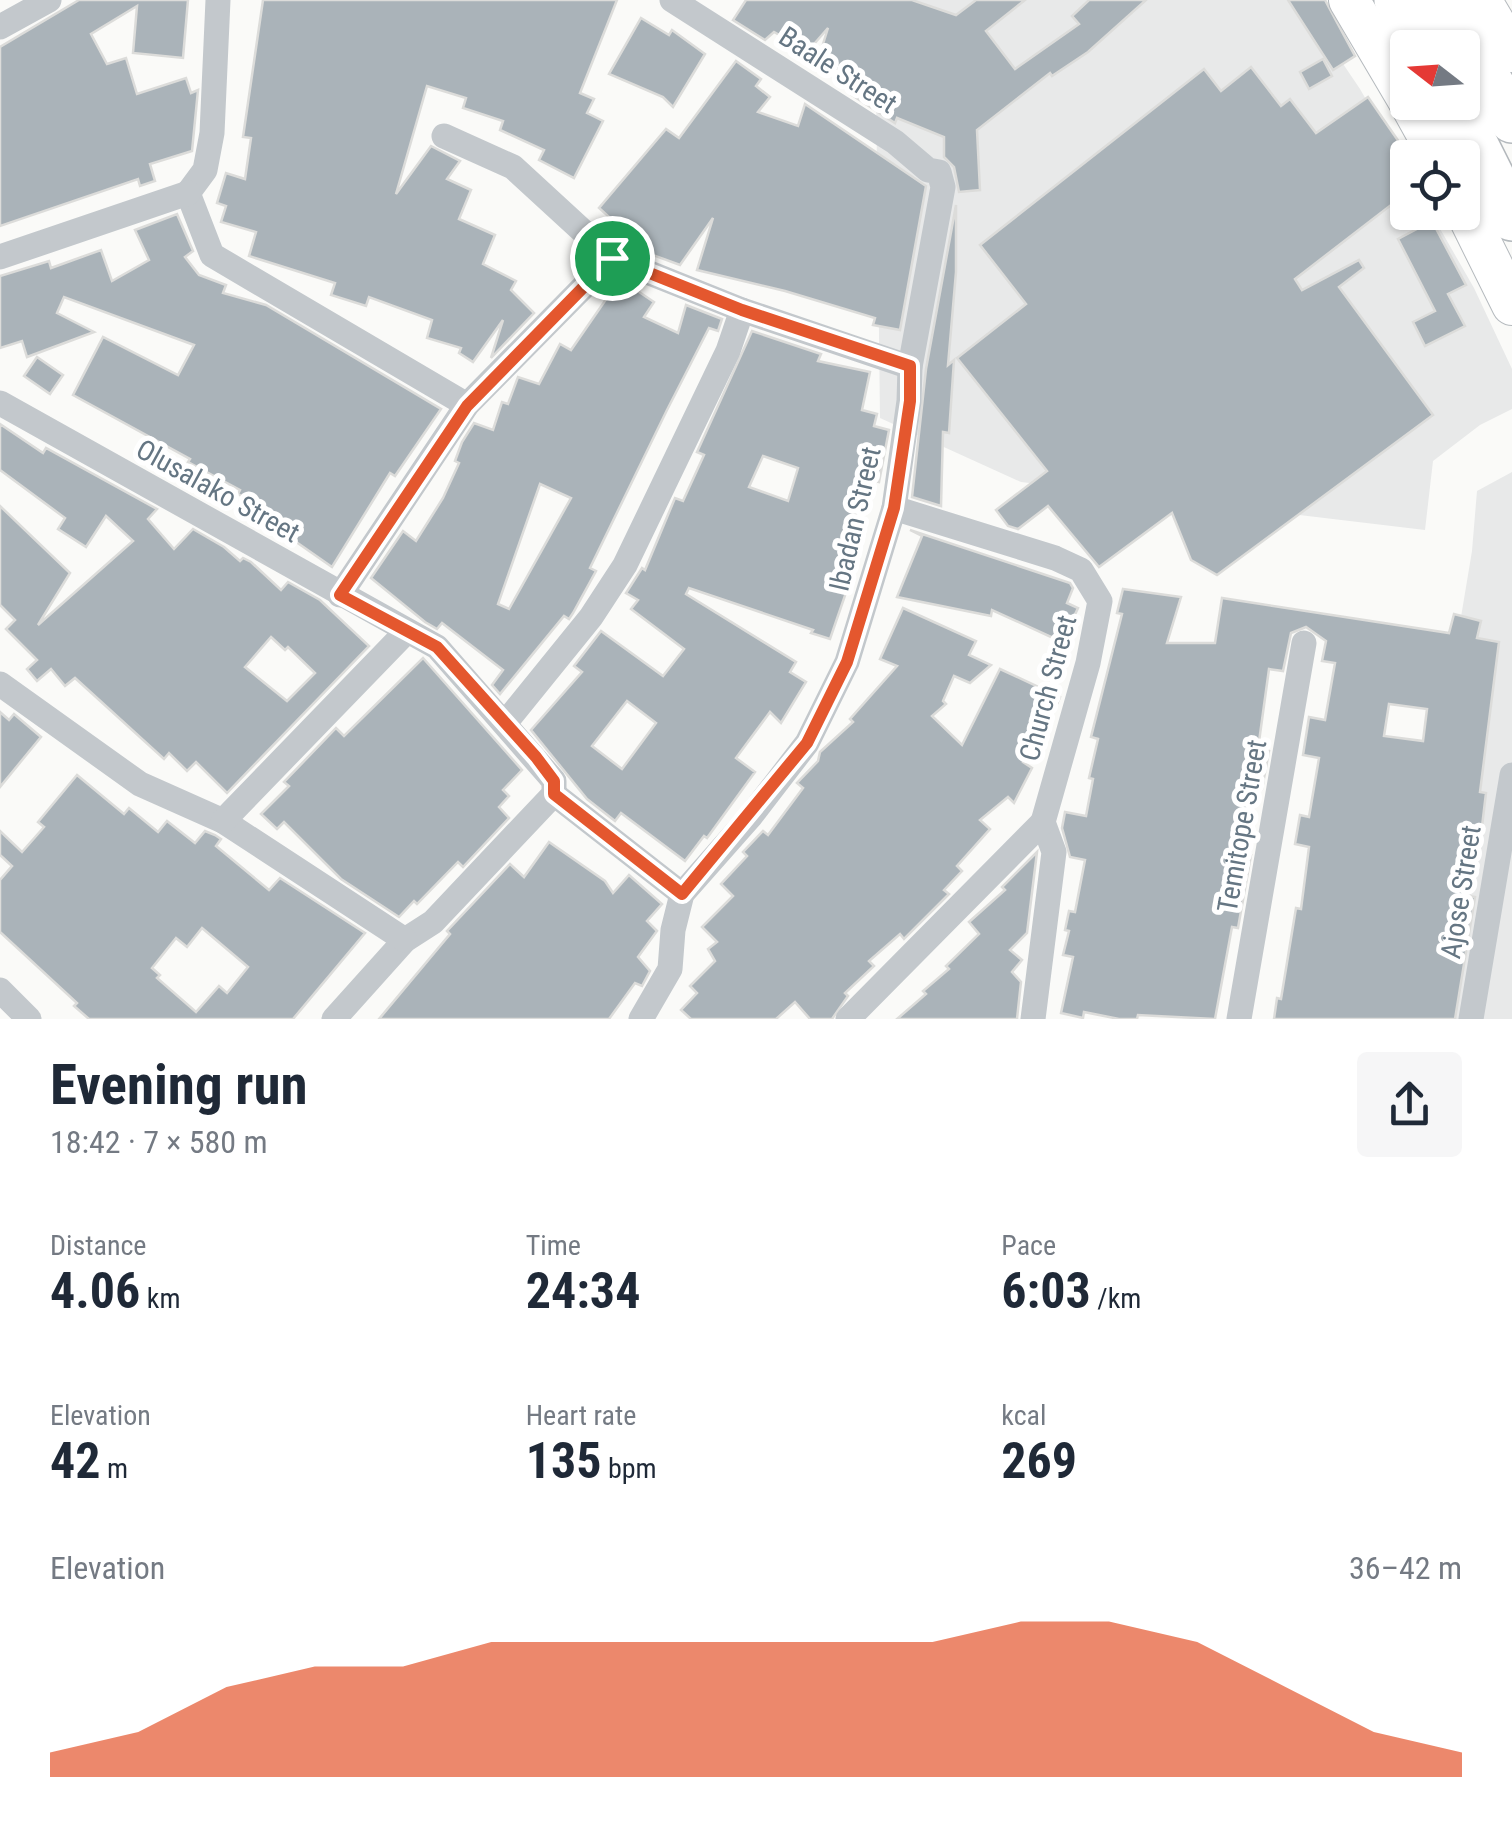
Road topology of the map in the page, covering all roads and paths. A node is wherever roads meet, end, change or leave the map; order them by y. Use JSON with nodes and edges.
{"nodes":[{"id":1,"x":49,"y":0,"type":"edge"},
{"id":2,"x":218,"y":0,"type":"edge"},
{"id":3,"x":672,"y":0,"type":"edge"},
{"id":4,"x":1349,"y":0,"type":"edge"},
{"id":5,"x":1397,"y":0,"type":"edge"},
{"id":6,"x":1442,"y":0,"type":"edge"},
{"id":7,"x":1481,"y":0,"type":"edge"},
{"id":8,"x":0,"y":27,"type":"edge"},
{"id":9,"x":1414,"y":30,"type":"edge"},
{"id":10,"x":1512,"y":52,"type":"edge"},
{"id":11,"x":1390,"y":70,"type":"edge"},
{"id":12,"x":1463,"y":120,"type":"edge"},
{"id":13,"x":1512,"y":120,"type":"edge"},
{"id":14,"x":444,"y":136,"type":"dead end"},
{"id":15,"x":188,"y":193,"type":"junction"},
{"id":16,"x":939,"y":206,"type":"joint"},
{"id":17,"x":1512,"y":218,"type":"edge"},
{"id":18,"x":1475,"y":230,"type":"edge"},
{"id":19,"x":0,"y":257,"type":"edge"},
{"id":20,"x":612,"y":258,"type":"junction"},
{"id":21,"x":1512,"y":305,"type":"edge"},
{"id":22,"x":742,"y":310,"type":"junction"},
{"id":23,"x":910,"y":366,"type":"junction"},
{"id":24,"x":0,"y":403,"type":"edge"},
{"id":25,"x":467,"y":406,"type":"junction"},
{"id":26,"x":894,"y":508,"type":"junction"},
{"id":27,"x":340,"y":595,"type":"junction"},
{"id":28,"x":406,"y":632,"type":"junction"},
{"id":29,"x":1304,"y":643,"type":"dead end"},
{"id":30,"x":0,"y":684,"type":"edge"},
{"id":31,"x":506,"y":722,"type":"junction"},
{"id":32,"x":1512,"y":775,"type":"edge"},
{"id":33,"x":554,"y":794,"type":"junction"},
{"id":34,"x":223,"y":821,"type":"junction"},
{"id":35,"x":1043,"y":822,"type":"junction"},
{"id":36,"x":682,"y":894,"type":"junction"},
{"id":37,"x":404,"y":940,"type":"junction"},
{"id":38,"x":0,"y":990,"type":"edge"},
{"id":39,"x":29,"y":1019,"type":"edge"},
{"id":40,"x":334,"y":1019,"type":"edge"},
{"id":41,"x":641,"y":1019,"type":"edge"},
{"id":42,"x":848,"y":1019,"type":"edge"},
{"id":43,"x":1032,"y":1019,"type":"edge"},
{"id":44,"x":1239,"y":1019,"type":"edge"},
{"id":45,"x":1471,"y":1019,"type":"edge"}],
"edges":[{"from":1,"to":8,"type":"street"},
{"from":2,"to":15,"type":"street"},
{"from":3,"to":16,"type":"street","name":"Baale Street"},
{"from":4,"to":11,"type":"main road"},
{"from":5,"to":9,"type":"highway"},
{"from":6,"to":13,"type":"highway"},
{"from":7,"to":10,"type":"main road"},
{"from":12,"to":17,"type":"highway"},
{"from":14,"to":20,"type":"street"},
{"from":15,"to":19,"type":"street"},
{"from":15,"to":25,"type":"street"},
{"from":16,"to":23,"type":"street","name":"Ibadan Street"},
{"from":18,"to":21,"type":"main road"},
{"from":20,"to":22,"type":"street"},
{"from":20,"to":25,"type":"street"},
{"from":22,"to":23,"type":"street"},
{"from":22,"to":31,"type":"street"},
{"from":23,"to":26,"type":"street","name":"Ibadan Street"},
{"from":24,"to":27,"type":"street","name":"Olusalako Street"},
{"from":25,"to":27,"type":"street"},
{"from":26,"to":35,"type":"street","name":"Church Street"},
{"from":26,"to":36,"type":"street","name":"Ibadan Street"},
{"from":27,"to":28,"type":"street","name":"Olusalako Street"},
{"from":28,"to":31,"type":"street","name":"Olusalako Street"},
{"from":28,"to":34,"type":"street"},
{"from":29,"to":44,"type":"street","name":"Temitope Street"},
{"from":30,"to":34,"type":"street"},
{"from":31,"to":33,"type":"street","name":"Olusalako Street"},
{"from":32,"to":45,"type":"street","name":"Ajose Street"},
{"from":33,"to":36,"type":"street"},
{"from":33,"to":37,"type":"street"},
{"from":34,"to":37,"type":"street"},
{"from":35,"to":42,"type":"street"},
{"from":35,"to":43,"type":"street","name":"Church Street"},
{"from":36,"to":41,"type":"street"},
{"from":37,"to":40,"type":"street"},
{"from":38,"to":39,"type":"street"}]}
